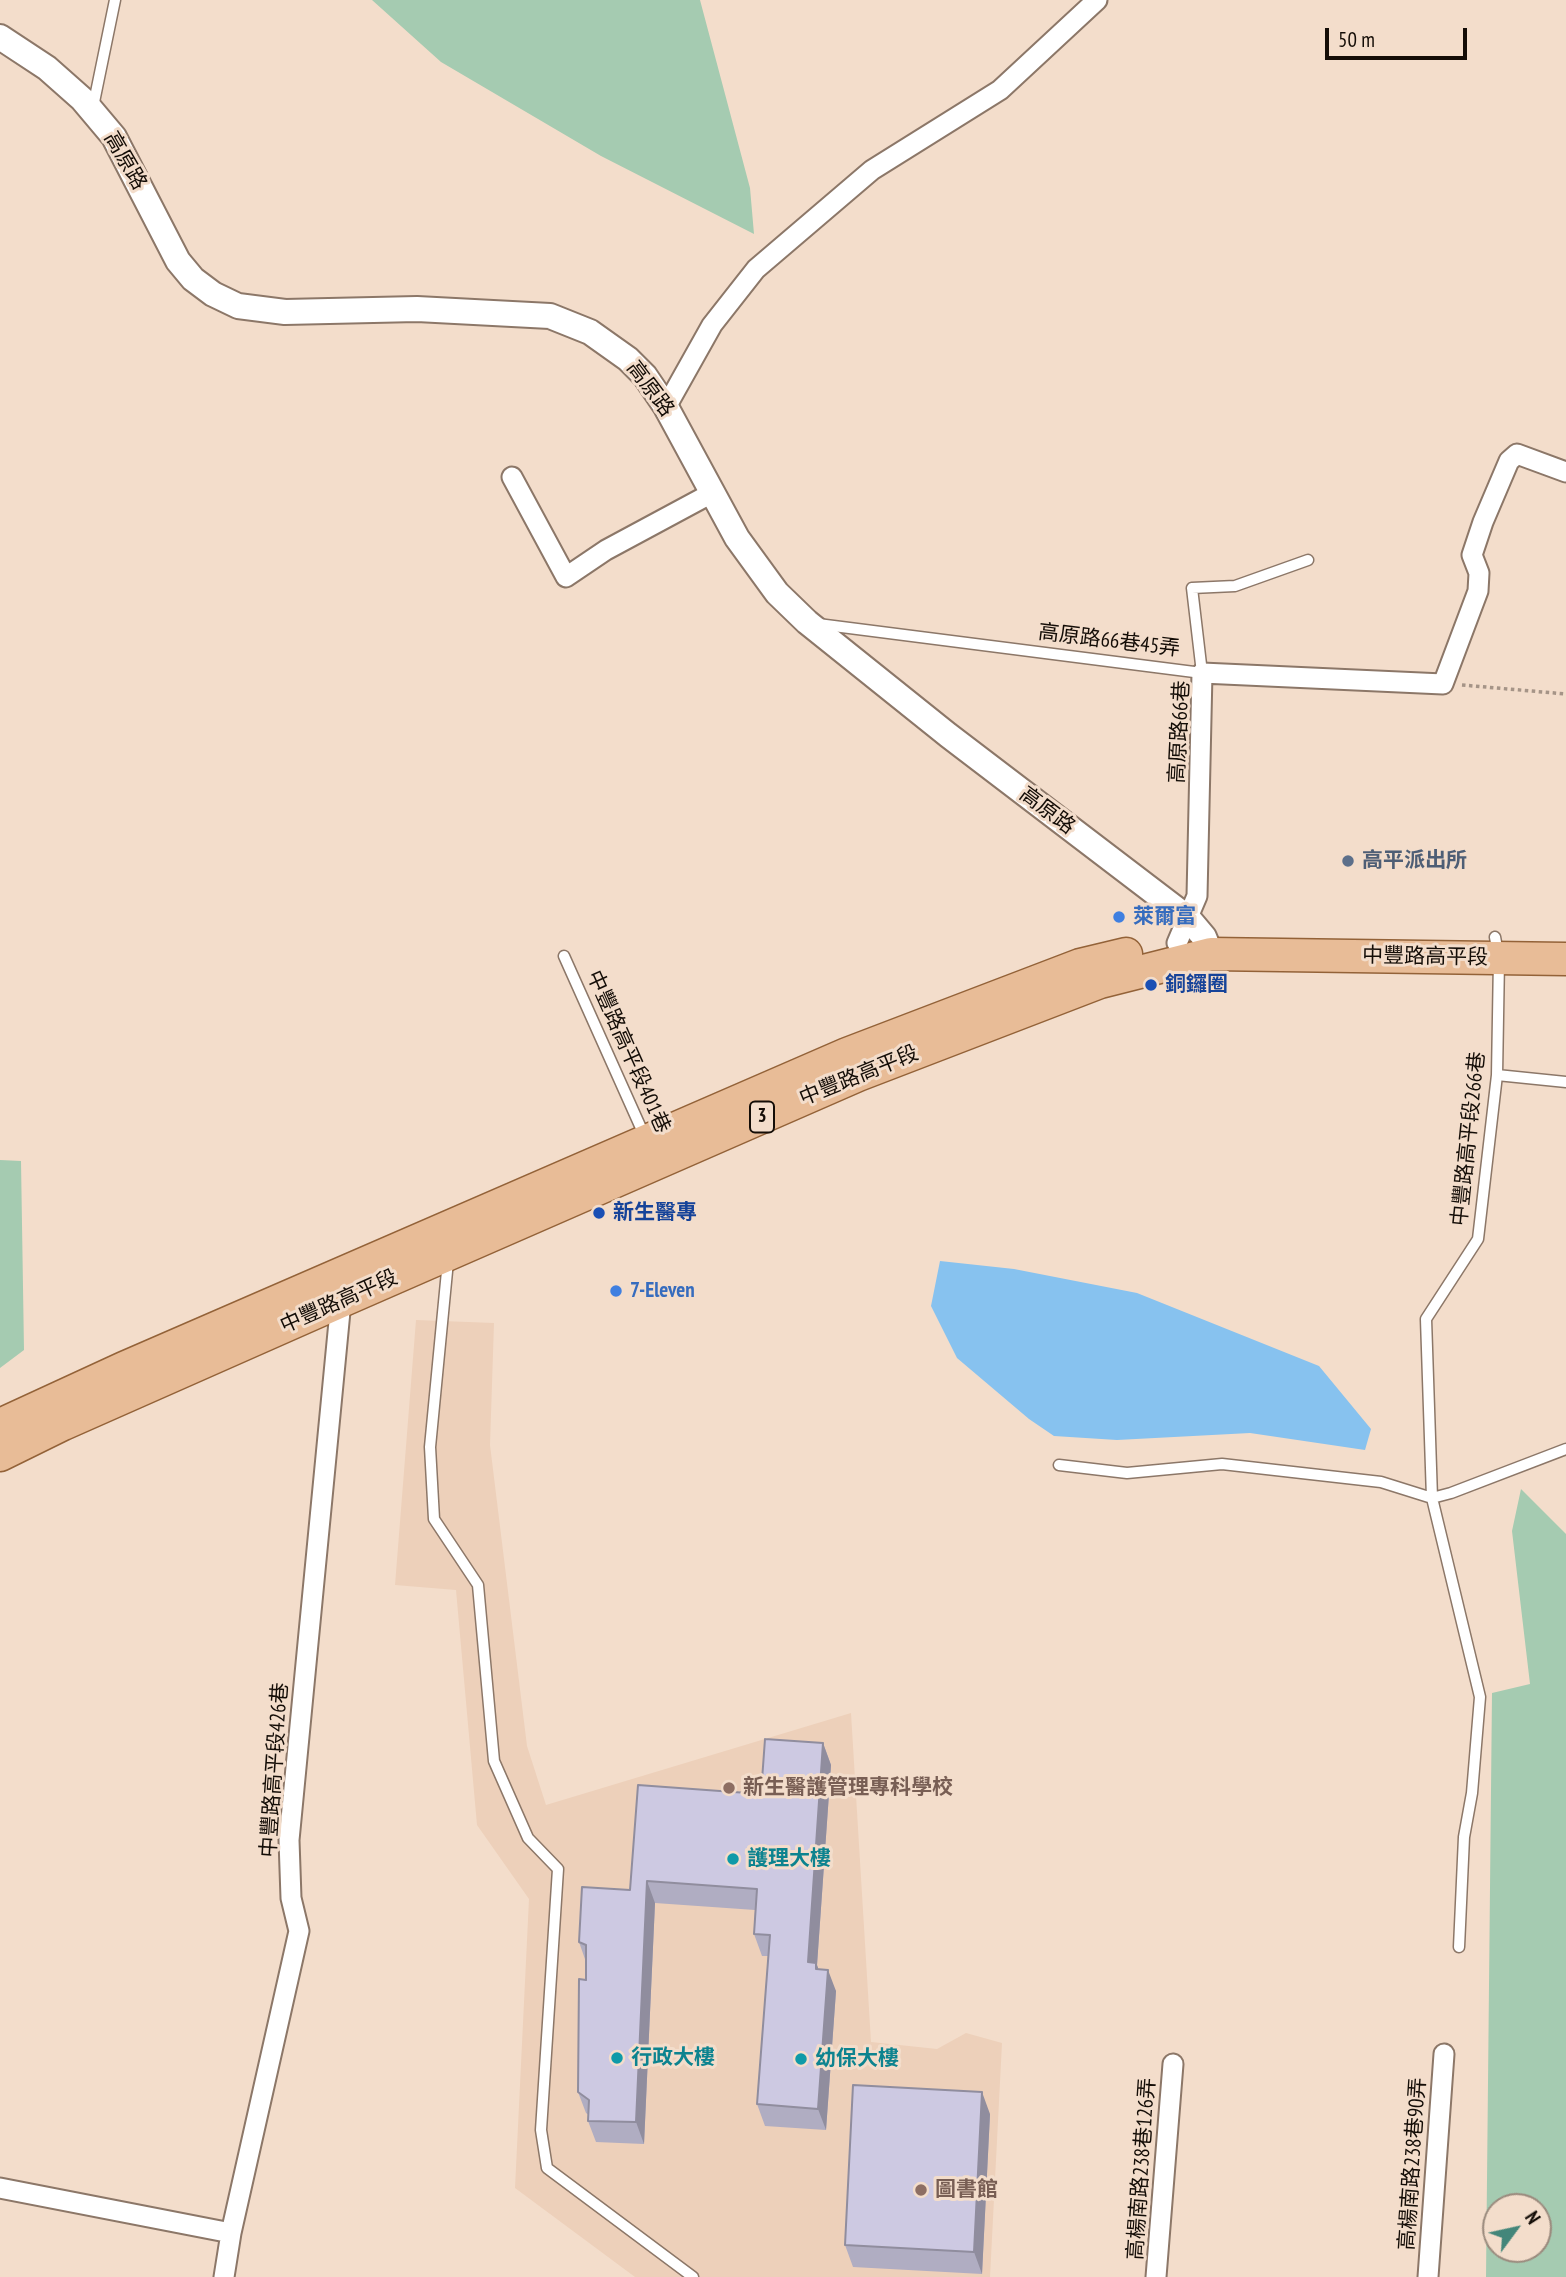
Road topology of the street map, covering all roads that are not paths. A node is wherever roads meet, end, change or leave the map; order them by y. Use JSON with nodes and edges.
{"nodes":[{"id":1,"x":115,"y":0,"type":"edge"},
{"id":2,"x":1097,"y":0,"type":"edge"},
{"id":3,"x":0,"y":37,"type":"edge"},
{"id":4,"x":92,"y":111,"type":"junction"},
{"id":5,"x":666,"y":407,"type":"junction"},
{"id":6,"x":1566,"y":472,"type":"edge"},
{"id":7,"x":512,"y":477,"type":"dead end"},
{"id":8,"x":712,"y":492,"type":"junction"},
{"id":9,"x":1308,"y":560,"type":"dead end"},
{"id":10,"x":807,"y":622,"type":"junction"},
{"id":11,"x":1202,"y":673,"type":"junction"},
{"id":12,"x":1195,"y":938,"type":"junction"},
{"id":13,"x":1566,"y":938,"type":"edge"},
{"id":14,"x":1497,"y":948,"type":"junction"},
{"id":15,"x":564,"y":956,"type":"dead end"},
{"id":16,"x":1566,"y":959,"type":"edge"},
{"id":17,"x":1497,"y":1075,"type":"junction"},
{"id":18,"x":1566,"y":1082,"type":"edge"},
{"id":19,"x":652,"y":1152,"type":"junction"},
{"id":20,"x":444,"y":1242,"type":"junction"},
{"id":21,"x":341,"y":1301,"type":"junction"},
{"id":22,"x":172,"y":1362,"type":"junction"},
{"id":23,"x":0,"y":1425,"type":"edge"},
{"id":24,"x":1566,"y":1449,"type":"edge"},
{"id":25,"x":0,"y":1455,"type":"edge"},
{"id":26,"x":1059,"y":1465,"type":"dead end"},
{"id":27,"x":1432,"y":1498,"type":"junction"},
{"id":28,"x":1459,"y":1947,"type":"dead end"},
{"id":29,"x":1444,"y":2054,"type":"dead end"},
{"id":30,"x":1173,"y":2064,"type":"dead end"},
{"id":31,"x":0,"y":2188,"type":"edge"},
{"id":32,"x":231,"y":2233,"type":"junction"},
{"id":33,"x":224,"y":2277,"type":"edge"},
{"id":34,"x":693,"y":2277,"type":"edge"},
{"id":35,"x":1156,"y":2277,"type":"edge"},
{"id":36,"x":1428,"y":2277,"type":"edge"}],
"edges":[{"from":1,"to":4,"type":"lane"},
{"from":2,"to":5,"type":"street"},
{"from":3,"to":4,"type":"street","name":"高原路"},
{"from":4,"to":5,"type":"street","name":"高原路"},
{"from":5,"to":8,"type":"street","name":"高原路"},
{"from":6,"to":11,"type":"street","name":"高原路66巷"},
{"from":7,"to":8,"type":"street"},
{"from":8,"to":10,"type":"street","name":"高原路"},
{"from":9,"to":11,"type":"lane","name":"高原路66巷45弄"},
{"from":10,"to":11,"type":"lane","name":"高原路66巷45弄"},
{"from":10,"to":12,"type":"street","name":"高原路"},
{"from":11,"to":12,"type":"street","name":"高原路66巷"},
{"from":12,"to":14,"type":"main road","name":"中豐路高平段","number":"3"},
{"from":12,"to":19,"type":"main road","name":"中豐路高平段","number":"3"},
{"from":13,"to":14,"type":"main road","name":"中豐路高平段","number":"3"},
{"from":14,"to":16,"type":"main road","name":"中豐路高平段","number":"3"},
{"from":14,"to":17,"type":"lane","name":"中豐路高平段266巷"},
{"from":15,"to":19,"type":"lane","name":"中豐路高平段401巷"},
{"from":17,"to":18,"type":"lane"},
{"from":17,"to":27,"type":"lane","name":"中豐路高平段266巷"},
{"from":19,"to":20,"type":"main road","name":"中豐路高平段","number":"3"},
{"from":20,"to":21,"type":"main road","name":"中豐路高平段","number":"3"},
{"from":20,"to":22,"type":"main road","name":"中豐路高平段","number":"3"},
{"from":20,"to":34,"type":"lane"},
{"from":21,"to":22,"type":"main road","name":"中豐路高平段","number":"3"},
{"from":21,"to":32,"type":"street","name":"中豐路高平段426巷"},
{"from":22,"to":23,"type":"main road","name":"中豐路高平段","number":"3"},
{"from":22,"to":25,"type":"main road","name":"中豐路高平段","number":"3"},
{"from":24,"to":27,"type":"lane"},
{"from":26,"to":27,"type":"lane"},
{"from":27,"to":28,"type":"lane","name":"中豐路高平段266巷"},
{"from":29,"to":36,"type":"street","name":"高楊南路238巷90弄"},
{"from":30,"to":35,"type":"street","name":"高楊南路238巷126弄"},
{"from":31,"to":32,"type":"street"},
{"from":32,"to":33,"type":"street","name":"中豐路高平段426巷"}]}
